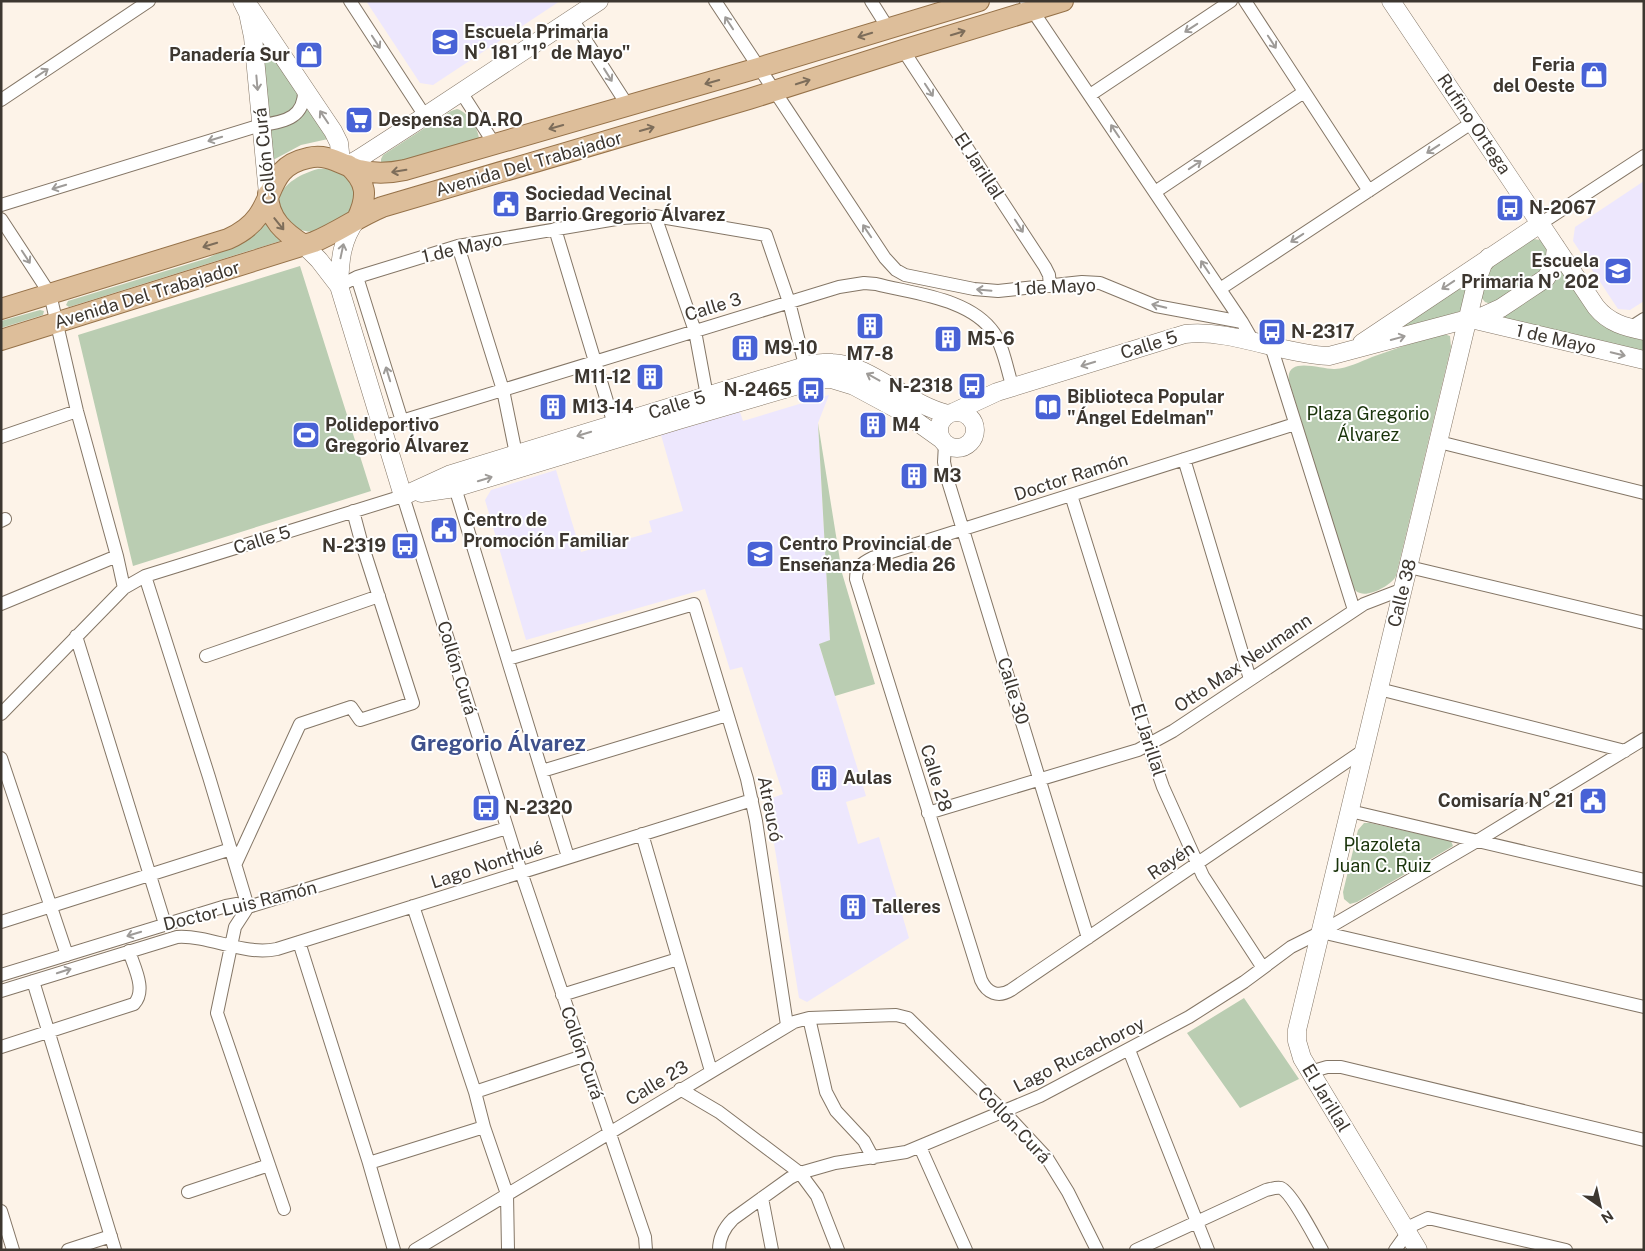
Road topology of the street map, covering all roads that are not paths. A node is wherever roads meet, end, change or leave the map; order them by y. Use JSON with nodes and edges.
{"nodes":[{"id":1,"x":149,"y":1,"type":"edge"},
{"id":2,"x":243,"y":1,"type":"edge"},
{"id":3,"x":350,"y":1,"type":"edge"},
{"id":4,"x":599,"y":1,"type":"edge"},
{"id":5,"x":715,"y":1,"type":"edge"},
{"id":6,"x":871,"y":1,"type":"edge"},
{"id":7,"x":978,"y":1,"type":"edge"},
{"id":8,"x":1063,"y":1,"type":"edge"},
{"id":9,"x":1231,"y":1,"type":"edge"},
{"id":10,"x":1245,"y":1,"type":"edge"},
{"id":11,"x":1391,"y":1,"type":"edge"},
{"id":12,"x":1030,"y":6,"type":"edge"},
{"id":13,"x":572,"y":19,"type":"junction"},
{"id":14,"x":888,"y":28,"type":"junction"},
{"id":15,"x":903,"y":50,"type":"junction"},
{"id":16,"x":758,"y":68,"type":"junction"},
{"id":17,"x":304,"y":87,"type":"junction"},
{"id":18,"x":461,"y":92,"type":"junction"},
{"id":19,"x":774,"y":92,"type":"junction"},
{"id":20,"x":1304,"y":92,"type":"junction"},
{"id":21,"x":1090,"y":94,"type":"junction"},
{"id":22,"x":1,"y":100,"type":"edge"},
{"id":23,"x":628,"y":106,"type":"junction"},
{"id":24,"x":425,"y":116,"type":"junction"},
{"id":25,"x":1473,"y":122,"type":"junction"},
{"id":26,"x":261,"y":125,"type":"junction"},
{"id":27,"x":496,"y":145,"type":"junction"},
{"id":28,"x":1644,"y":156,"type":"edge"},
{"id":29,"x":345,"y":163,"type":"junction"},
{"id":30,"x":1369,"y":191,"type":"junction"},
{"id":31,"x":1155,"y":192,"type":"junction"},
{"id":32,"x":268,"y":194,"type":"junction"},
{"id":33,"x":1,"y":205,"type":"edge"},
{"id":34,"x":655,"y":216,"type":"junction"},
{"id":35,"x":1,"y":219,"type":"edge"},
{"id":36,"x":357,"y":219,"type":"junction"},
{"id":37,"x":1540,"y":224,"type":"junction"},
{"id":38,"x":555,"y":229,"type":"junction"},
{"id":39,"x":304,"y":246,"type":"junction"},
{"id":40,"x":458,"y":246,"type":"junction"},
{"id":41,"x":1556,"y":247,"type":"junction"},
{"id":42,"x":1488,"y":258,"type":"junction"},
{"id":43,"x":357,"y":277,"type":"junction"},
{"id":44,"x":338,"y":286,"type":"junction"},
{"id":45,"x":1050,"y":286,"type":"junction"},
{"id":46,"x":1220,"y":289,"type":"junction"},
{"id":47,"x":50,"y":294,"type":"junction"},
{"id":48,"x":789,"y":302,"type":"junction"},
{"id":49,"x":1,"y":309,"type":"edge"},
{"id":50,"x":1468,"y":319,"type":"junction"},
{"id":51,"x":57,"y":322,"type":"junction"},
{"id":52,"x":1242,"y":322,"type":"junction"},
{"id":53,"x":1639,"y":326,"type":"edge"},
{"id":54,"x":695,"y":331,"type":"junction"},
{"id":55,"x":1,"y":340,"type":"edge"},
{"id":56,"x":1262,"y":345,"type":"junction"},
{"id":57,"x":1351,"y":351,"type":"junction"},
{"id":58,"x":1644,"y":360,"type":"edge"},
{"id":59,"x":595,"y":362,"type":"junction"},
{"id":60,"x":807,"y":374,"type":"junction"},
{"id":61,"x":1012,"y":388,"type":"junction"},
{"id":62,"x":503,"y":390,"type":"junction"},
{"id":63,"x":707,"y":396,"type":"junction"},
{"id":64,"x":76,"y":411,"type":"junction"},
{"id":65,"x":951,"y":413,"type":"junction"},
{"id":66,"x":402,"y":421,"type":"junction"},
{"id":67,"x":1295,"y":424,"type":"junction"},
{"id":68,"x":382,"y":427,"type":"junction"},
{"id":69,"x":616,"y":432,"type":"junction"},
{"id":70,"x":1,"y":437,"type":"edge"},
{"id":71,"x":943,"y":441,"type":"junction"},
{"id":72,"x":1439,"y":442,"type":"junction"},
{"id":73,"x":516,"y":454,"type":"junction"},
{"id":74,"x":1184,"y":459,"type":"junction"},
{"id":75,"x":453,"y":481,"type":"junction"},
{"id":76,"x":1644,"y":493,"type":"edge"},
{"id":77,"x":1071,"y":495,"type":"junction"},
{"id":78,"x":403,"y":496,"type":"junction"},
{"id":79,"x":353,"y":511,"type":"junction"},
{"id":80,"x":964,"y":529,"type":"junction"},
{"id":81,"x":117,"y":556,"type":"junction"},
{"id":82,"x":859,"y":566,"type":"joint"},
{"id":83,"x":1409,"y":567,"type":"junction"},
{"id":84,"x":145,"y":576,"type":"junction"},
{"id":85,"x":124,"y":588,"type":"junction"},
{"id":86,"x":1403,"y":589,"type":"junction"},
{"id":87,"x":379,"y":596,"type":"junction"},
{"id":88,"x":1,"y":604,"type":"edge"},
{"id":89,"x":1354,"y":610,"type":"junction"},
{"id":90,"x":1644,"y":623,"type":"edge"},
{"id":91,"x":76,"y":636,"type":"junction"},
{"id":92,"x":206,"y":656,"type":"dead end"},
{"id":93,"x":508,"y":659,"type":"junction"},
{"id":94,"x":1250,"y":679,"type":"junction"},
{"id":95,"x":1379,"y":689,"type":"junction"},
{"id":96,"x":1,"y":714,"type":"edge"},
{"id":97,"x":727,"y":715,"type":"junction"},
{"id":98,"x":1644,"y":739,"type":"edge"},
{"id":99,"x":1149,"y":745,"type":"junction"},
{"id":100,"x":1364,"y":750,"type":"junction"},
{"id":101,"x":1625,"y":751,"type":"junction"},
{"id":102,"x":1,"y":758,"type":"edge"},
{"id":103,"x":542,"y":771,"type":"junction"},
{"id":104,"x":1040,"y":780,"type":"junction"},
{"id":105,"x":752,"y":800,"type":"junction"},
{"id":106,"x":1350,"y":811,"type":"junction"},
{"id":107,"x":928,"y":813,"type":"junction"},
{"id":108,"x":507,"y":828,"type":"junction"},
{"id":109,"x":642,"y":834,"type":"junction"},
{"id":110,"x":1477,"y":841,"type":"junction"},
{"id":111,"x":231,"y":849,"type":"junction"},
{"id":112,"x":568,"y":857,"type":"junction"},
{"id":113,"x":236,"y":864,"type":"junction"},
{"id":114,"x":1197,"y":864,"type":"junction"},
{"id":115,"x":521,"y":872,"type":"junction"},
{"id":116,"x":150,"y":875,"type":"junction"},
{"id":117,"x":1644,"y":880,"type":"edge"},
{"id":118,"x":51,"y":906,"type":"junction"},
{"id":119,"x":413,"y":906,"type":"junction"},
{"id":120,"x":248,"y":907,"type":"junction"},
{"id":121,"x":1,"y":922,"type":"edge"},
{"id":122,"x":166,"y":924,"type":"junction"},
{"id":123,"x":1321,"y":932,"type":"junction"},
{"id":124,"x":1088,"y":938,"type":"junction"},
{"id":125,"x":299,"y":942,"type":"junction"},
{"id":126,"x":231,"y":945,"type":"junction"},
{"id":127,"x":129,"y":951,"type":"junction"},
{"id":128,"x":67,"y":954,"type":"junction"},
{"id":129,"x":678,"y":959,"type":"junction"},
{"id":130,"x":1263,"y":968,"type":"junction"},
{"id":131,"x":1,"y":975,"type":"edge"},
{"id":132,"x":34,"y":981,"type":"junction"},
{"id":133,"x":1,"y":992,"type":"edge"},
{"id":134,"x":995,"y":994,"type":"joint"},
{"id":135,"x":562,"y":995,"type":"junction"},
{"id":136,"x":1644,"y":1007,"type":"edge"},
{"id":137,"x":809,"y":1018,"type":"junction"},
{"id":138,"x":908,"y":1018,"type":"joint"},
{"id":139,"x":787,"y":1026,"type":"junction"},
{"id":140,"x":49,"y":1032,"type":"junction"},
{"id":141,"x":1,"y":1048,"type":"edge"},
{"id":142,"x":1129,"y":1050,"type":"junction"},
{"id":143,"x":583,"y":1056,"type":"junction"},
{"id":144,"x":711,"y":1071,"type":"junction"},
{"id":145,"x":1310,"y":1072,"type":"junction"},
{"id":146,"x":680,"y":1089,"type":"junction"},
{"id":147,"x":475,"y":1092,"type":"junction"},
{"id":148,"x":1004,"y":1112,"type":"junction"},
{"id":149,"x":484,"y":1128,"type":"junction"},
{"id":150,"x":608,"y":1133,"type":"junction"},
{"id":151,"x":1644,"y":1140,"type":"edge"},
{"id":152,"x":920,"y":1148,"type":"junction"},
{"id":153,"x":873,"y":1158,"type":"junction"},
{"id":154,"x":369,"y":1163,"type":"junction"},
{"id":155,"x":269,"y":1165,"type":"junction"},
{"id":156,"x":800,"y":1173,"type":"junction"},
{"id":157,"x":188,"y":1192,"type":"dead end"},
{"id":158,"x":507,"y":1194,"type":"junction"},
{"id":159,"x":762,"y":1198,"type":"junction"},
{"id":160,"x":284,"y":1209,"type":"dead end"},
{"id":161,"x":1,"y":1211,"type":"edge"},
{"id":162,"x":1197,"y":1222,"type":"junction"},
{"id":163,"x":1407,"y":1232,"type":"junction"},
{"id":164,"x":111,"y":1236,"type":"junction"},
{"id":165,"x":13,"y":1250,"type":"edge"},
{"id":166,"x":68,"y":1250,"type":"edge"},
{"id":167,"x":115,"y":1250,"type":"edge"},
{"id":168,"x":394,"y":1250,"type":"edge"},
{"id":169,"x":415,"y":1250,"type":"edge"},
{"id":170,"x":508,"y":1250,"type":"edge"},
{"id":171,"x":646,"y":1250,"type":"edge"},
{"id":172,"x":719,"y":1250,"type":"edge"},
{"id":173,"x":772,"y":1250,"type":"edge"},
{"id":174,"x":838,"y":1250,"type":"edge"},
{"id":175,"x":966,"y":1250,"type":"edge"},
{"id":176,"x":1097,"y":1250,"type":"edge"},
{"id":177,"x":1136,"y":1250,"type":"edge"},
{"id":178,"x":1208,"y":1250,"type":"edge"},
{"id":179,"x":1322,"y":1250,"type":"edge"},
{"id":180,"x":1395,"y":1250,"type":"edge"},
{"id":181,"x":1418,"y":1250,"type":"edge"},
{"id":182,"x":1566,"y":1250,"type":"edge"}],
"edges":[{"from":22,"to":1,"type":"street","one_way":true},
{"from":2,"to":17,"type":"street","name":"Collón Curá"},
{"from":2,"to":26,"type":"street","name":"Collón Curá","one_way":true},
{"from":3,"to":24,"type":"street","one_way":true},
{"from":4,"to":13,"type":"street"},
{"from":16,"to":5,"type":"street","one_way":true},
{"from":6,"to":14,"type":"street"},
{"from":7,"to":14,"type":"main road","name":"Avenida Del Trabajador"},
{"from":8,"to":12,"type":"main road","name":"Avenida Del Trabajador"},
{"from":9,"to":21,"type":"street","one_way":true},
{"from":10,"to":20,"type":"street","one_way":true},
{"from":11,"to":25,"type":"street","name":"Rufino Ortega"},
{"from":15,"to":12,"type":"main road","name":"Avenida Del Trabajador","one_way":true},
{"from":12,"to":21,"type":"street"},
{"from":13,"to":18,"type":"street"},
{"from":13,"to":23,"type":"street","one_way":true},
{"from":14,"to":16,"type":"main road","name":"Avenida Del Trabajador","one_way":true},
{"from":19,"to":15,"type":"main road","name":"Avenida Del Trabajador","one_way":true},
{"from":15,"to":45,"type":"street","name":"El Jarillal","one_way":true},
{"from":16,"to":19,"type":"street"},
{"from":16,"to":23,"type":"main road","name":"Avenida Del Trabajador","one_way":true},
{"from":17,"to":26,"type":"street"},
{"from":29,"to":17,"type":"street","name":"Collón Curá","one_way":true},
{"from":18,"to":24,"type":"street"},
{"from":18,"to":27,"type":"street"},
{"from":36,"to":19,"type":"main road","name":"Avenida Del Trabajador","one_way":true},
{"from":45,"to":19,"type":"street","name":"1 de Mayo","one_way":true},
{"from":20,"to":30,"type":"street"},
{"from":31,"to":20,"type":"street","one_way":true},
{"from":31,"to":21,"type":"street","one_way":true},
{"from":23,"to":27,"type":"main road","name":"Avenida Del Trabajador","one_way":true},
{"from":24,"to":29,"type":"street"},
{"from":25,"to":30,"type":"street","one_way":true},
{"from":25,"to":37,"type":"street","name":"Rufino Ortega"},
{"from":26,"to":32,"type":"street","name":"Collón Curá"},
{"from":26,"to":33,"type":"street","one_way":true},
{"from":27,"to":29,"type":"main road","name":"Avenida Del Trabajador","one_way":true},
{"from":28,"to":37,"type":"street"},
{"from":29,"to":32,"type":"main road","name":"Avenida Del Trabajador"},
{"from":29,"to":36,"type":"main road","name":"Collón Curá"},
{"from":30,"to":46,"type":"street","one_way":true},
{"from":46,"to":31,"type":"street","one_way":true},
{"from":32,"to":39,"type":"main road","name":"Collón Curá","one_way":true},
{"from":32,"to":47,"type":"main road","name":"Avenida Del Trabajador","one_way":true},
{"from":34,"to":38,"type":"street","name":"1 de Mayo"},
{"from":34,"to":48,"type":"street","name":"1 de Mayo"},
{"from":34,"to":54,"type":"street"},
{"from":35,"to":47,"type":"street","one_way":true},
{"from":36,"to":39,"type":"main road","name":"Avenida Del Trabajador"},
{"from":44,"to":36,"type":"street","name":"Collón Curá","one_way":true},
{"from":37,"to":41,"type":"street","name":"Rufino Ortega"},
{"from":37,"to":42,"type":"street"},
{"from":38,"to":40,"type":"street","name":"1 de Mayo"},
{"from":38,"to":59,"type":"street"},
{"from":39,"to":44,"type":"street","name":"Collón Curá"},
{"from":39,"to":51,"type":"main road","name":"Avenida Del Trabajador"},
{"from":40,"to":43,"type":"street","name":"1 de Mayo"},
{"from":40,"to":62,"type":"street"},
{"from":41,"to":50,"type":"street","name":"Calle 5"},
{"from":41,"to":53,"type":"street","name":"1 de Mayo"},
{"from":42,"to":50,"type":"street","name":"Calle 38"},
{"from":42,"to":57,"type":"street","name":"Calle 5","one_way":true},
{"from":43,"to":44,"type":"street","name":"1 de Mayo"},
{"from":66,"to":43,"type":"street","one_way":true},
{"from":44,"to":68,"type":"street","name":"Collón Curá"},
{"from":52,"to":45,"type":"street","name":"1 de Mayo","one_way":true},
{"from":46,"to":52,"type":"street"},
{"from":47,"to":49,"type":"main road","name":"Avenida Del Trabajador"},
{"from":47,"to":51,"type":"street"},
{"from":48,"to":54,"type":"street","name":"Calle 3"},
{"from":48,"to":60,"type":"street"},
{"from":48,"to":61,"type":"street","name":"Calle 3"},
{"from":57,"to":50,"type":"street","name":"Calle 5","one_way":true},
{"from":50,"to":58,"type":"street","name":"1 de Mayo","one_way":true},
{"from":50,"to":72,"type":"street","name":"Calle 38"},
{"from":51,"to":55,"type":"main road","name":"Avenida Del Trabajador"},
{"from":51,"to":64,"type":"street"},
{"from":52,"to":56,"type":"street"},
{"from":54,"to":59,"type":"street","name":"Calle 3"},
{"from":54,"to":63,"type":"street"},
{"from":56,"to":57,"type":"street","name":"Calle 5"},
{"from":56,"to":61,"type":"street","name":"Calle 5","one_way":true},
{"from":56,"to":67,"type":"street"},
{"from":59,"to":62,"type":"street","name":"Calle 3"},
{"from":59,"to":69,"type":"street"},
{"from":60,"to":63,"type":"street","name":"Calle 5"},
{"from":65,"to":60,"type":"street","name":"Calle 5","one_way":true},
{"from":60,"to":69,"type":"street","name":"Calle 5"},
{"from":60,"to":71,"type":"street","name":"Calle 5"},
{"from":61,"to":65,"type":"street","name":"Calle 5"},
{"from":62,"to":66,"type":"street","name":"Calle 3"},
{"from":62,"to":73,"type":"street"},
{"from":63,"to":69,"type":"street","name":"Calle 5"},
{"from":64,"to":70,"type":"street"},
{"from":64,"to":81,"type":"street"},
{"from":65,"to":71,"type":"street","name":"Calle 30"},
{"from":65,"to":71,"type":"street"},
{"from":66,"to":68,"type":"street","name":"Calle 3"},
{"from":67,"to":74,"type":"street","name":"Doctor Ramón"},
{"from":67,"to":89,"type":"street"},
{"from":68,"to":78,"type":"street","name":"Collón Curá"},
{"from":69,"to":73,"type":"street","name":"Calle 5","one_way":true},
{"from":75,"to":69,"type":"street","name":"Calle 5","one_way":true},
{"from":71,"to":80,"type":"street","name":"Calle 30"},
{"from":72,"to":76,"type":"street"},
{"from":72,"to":83,"type":"street","name":"Calle 38"},
{"from":73,"to":75,"type":"street","name":"Calle 5"},
{"from":74,"to":77,"type":"street","name":"Doctor Ramón"},
{"from":74,"to":94,"type":"street"},
{"from":75,"to":78,"type":"street","name":"Calle 5"},
{"from":75,"to":93,"type":"street"},
{"from":77,"to":80,"type":"street","name":"Doctor Ramón"},
{"from":77,"to":99,"type":"street","name":"El Jarillal"},
{"from":78,"to":79,"type":"street","name":"Calle 5"},
{"from":78,"to":108,"type":"street","name":"Collón Curá"},
{"from":79,"to":84,"type":"street","name":"Calle 5"},
{"from":79,"to":87,"type":"street"},
{"from":80,"to":82,"type":"street","name":"Doctor Ramón"},
{"from":80,"to":104,"type":"street","name":"Calle 30"},
{"from":81,"to":85,"type":"street"},
{"from":81,"to":88,"type":"street"},
{"from":82,"to":107,"type":"street","name":"Calle 28"},
{"from":83,"to":86,"type":"street","name":"Calle 38"},
{"from":83,"to":90,"type":"street"},
{"from":84,"to":85,"type":"street","name":"Calle 5"},
{"from":84,"to":111,"type":"street"},
{"from":85,"to":91,"type":"street","name":"Calle 5"},
{"from":86,"to":89,"type":"street","name":"Otto Max Neumann"},
{"from":86,"to":95,"type":"street","name":"Calle 38"},
{"from":87,"to":92,"type":"street"},
{"from":87,"to":113,"type":"street"},
{"from":89,"to":94,"type":"street","name":"Otto Max Neumann"},
{"from":91,"to":96,"type":"street"},
{"from":91,"to":116,"type":"street"},
{"from":93,"to":97,"type":"street","name":"Atreucó"},
{"from":93,"to":103,"type":"street"},
{"from":94,"to":99,"type":"street","name":"Otto Max Neumann"},
{"from":95,"to":100,"type":"street","name":"Calle 38"},
{"from":95,"to":101,"type":"street"},
{"from":97,"to":103,"type":"street"},
{"from":97,"to":105,"type":"street","name":"Atreucó"},
{"from":98,"to":101,"type":"street","name":"Lago Rucachoroy"},
{"from":99,"to":104,"type":"street","name":"Otto Max Neumann"},
{"from":99,"to":114,"type":"street","name":"El Jarillal"},
{"from":100,"to":106,"type":"street","name":"Calle 38"},
{"from":100,"to":114,"type":"street","name":"Rayén"},
{"from":101,"to":110,"type":"street","name":"Lago Rucachoroy"},
{"from":102,"to":118,"type":"street"},
{"from":103,"to":112,"type":"street"},
{"from":104,"to":107,"type":"street","name":"Otto Max Neumann"},
{"from":104,"to":124,"type":"street","name":"Calle 30"},
{"from":105,"to":109,"type":"street","name":"Lago Nonthué"},
{"from":105,"to":139,"type":"street","name":"Atreucó"},
{"from":106,"to":110,"type":"street"},
{"from":106,"to":123,"type":"street","name":"Calle 38"},
{"from":107,"to":134,"type":"street","name":"Calle 28"},
{"from":108,"to":115,"type":"street","name":"Collón Curá"},
{"from":108,"to":120,"type":"street","name":"Doctor Luis Ramón"},
{"from":109,"to":112,"type":"street","name":"Lago Nonthué"},
{"from":109,"to":129,"type":"street"},
{"from":110,"to":117,"type":"street"},
{"from":110,"to":123,"type":"street","name":"Lago Rucachoroy"},
{"from":111,"to":113,"type":"street"},
{"from":111,"to":116,"type":"street"},
{"from":112,"to":115,"type":"street","name":"Lago Nonthué"},
{"from":113,"to":120,"type":"street"},
{"from":114,"to":124,"type":"street","name":"Rayén"},
{"from":114,"to":130,"type":"street","name":"El Jarillal"},
{"from":115,"to":119,"type":"street","name":"Lago Nonthué"},
{"from":115,"to":135,"type":"street","name":"Collón Curá"},
{"from":116,"to":118,"type":"street"},
{"from":116,"to":122,"type":"street"},
{"from":118,"to":121,"type":"street"},
{"from":118,"to":128,"type":"street"},
{"from":119,"to":125,"type":"street","name":"Lago Nonthué"},
{"from":119,"to":147,"type":"street"},
{"from":120,"to":122,"type":"street","name":"Doctor Luis Ramón"},
{"from":120,"to":126,"type":"street"},
{"from":122,"to":128,"type":"street","name":"Doctor Luis Ramón","one_way":true},
{"from":123,"to":130,"type":"street","name":"Lago Rucachoroy"},
{"from":123,"to":136,"type":"street"},
{"from":123,"to":145,"type":"street","name":"El Jarillal"},
{"from":124,"to":134,"type":"street","name":"Rayén"},
{"from":125,"to":126,"type":"street","name":"Lago Nonthué"},
{"from":125,"to":154,"type":"street"},
{"from":126,"to":127,"type":"street","name":"Doctor Luis Ramón"},
{"from":126,"to":155,"type":"street"},
{"from":132,"to":127,"type":"street","name":"Doctor Luis Ramón","one_way":true},
{"from":127,"to":140,"type":"street"},
{"from":128,"to":131,"type":"street","name":"Doctor Luis Ramón"},
{"from":129,"to":135,"type":"street"},
{"from":129,"to":144,"type":"street"},
{"from":130,"to":142,"type":"street","name":"Lago Rucachoroy"},
{"from":132,"to":133,"type":"street","name":"Doctor Luis Ramón"},
{"from":132,"to":140,"type":"street"},
{"from":135,"to":143,"type":"street","name":"Collón Curá"},
{"from":137,"to":138,"type":"street","name":"Calle 23"},
{"from":137,"to":139,"type":"street","name":"Calle 23"},
{"from":137,"to":153,"type":"street"},
{"from":138,"to":148,"type":"street","name":"Collón Curá"},
{"from":139,"to":144,"type":"street","name":"Calle 23"},
{"from":140,"to":141,"type":"street"},
{"from":140,"to":164,"type":"street"},
{"from":142,"to":148,"type":"street","name":"Lago Rucachoroy"},
{"from":142,"to":162,"type":"street"},
{"from":143,"to":147,"type":"street"},
{"from":143,"to":150,"type":"street","name":"Collón Curá"},
{"from":144,"to":146,"type":"street","name":"Calle 23"},
{"from":145,"to":151,"type":"street"},
{"from":145,"to":163,"type":"street","name":"El Jarillal"},
{"from":146,"to":150,"type":"street","name":"Calle 23"},
{"from":146,"to":156,"type":"street"},
{"from":147,"to":149,"type":"street"},
{"from":148,"to":152,"type":"street","name":"Lago Rucachoroy"},
{"from":148,"to":176,"type":"street","name":"Collón Curá"},
{"from":149,"to":154,"type":"street"},
{"from":149,"to":158,"type":"street"},
{"from":150,"to":158,"type":"street","name":"Calle 23"},
{"from":150,"to":171,"type":"street","name":"Collón Curá"},
{"from":152,"to":153,"type":"street","name":"Lago Rucachoroy"},
{"from":152,"to":175,"type":"street"},
{"from":153,"to":156,"type":"street","name":"Lago Rucachoroy"},
{"from":154,"to":168,"type":"street"},
{"from":155,"to":157,"type":"street"},
{"from":155,"to":160,"type":"street"},
{"from":156,"to":159,"type":"street","name":"Lago Rucachoroy"},
{"from":156,"to":174,"type":"street"},
{"from":158,"to":169,"type":"street","name":"Calle 23"},
{"from":158,"to":170,"type":"street"},
{"from":159,"to":172,"type":"street","name":"Lago Rucachoroy"},
{"from":159,"to":173,"type":"street"},
{"from":161,"to":165,"type":"street"},
{"from":162,"to":177,"type":"street"},
{"from":162,"to":178,"type":"street"},
{"from":162,"to":179,"type":"street"},
{"from":163,"to":180,"type":"street"},
{"from":163,"to":181,"type":"street","name":"El Jarillal"},
{"from":163,"to":182,"type":"street"},
{"from":164,"to":166,"type":"street"},
{"from":164,"to":167,"type":"street"}]}
